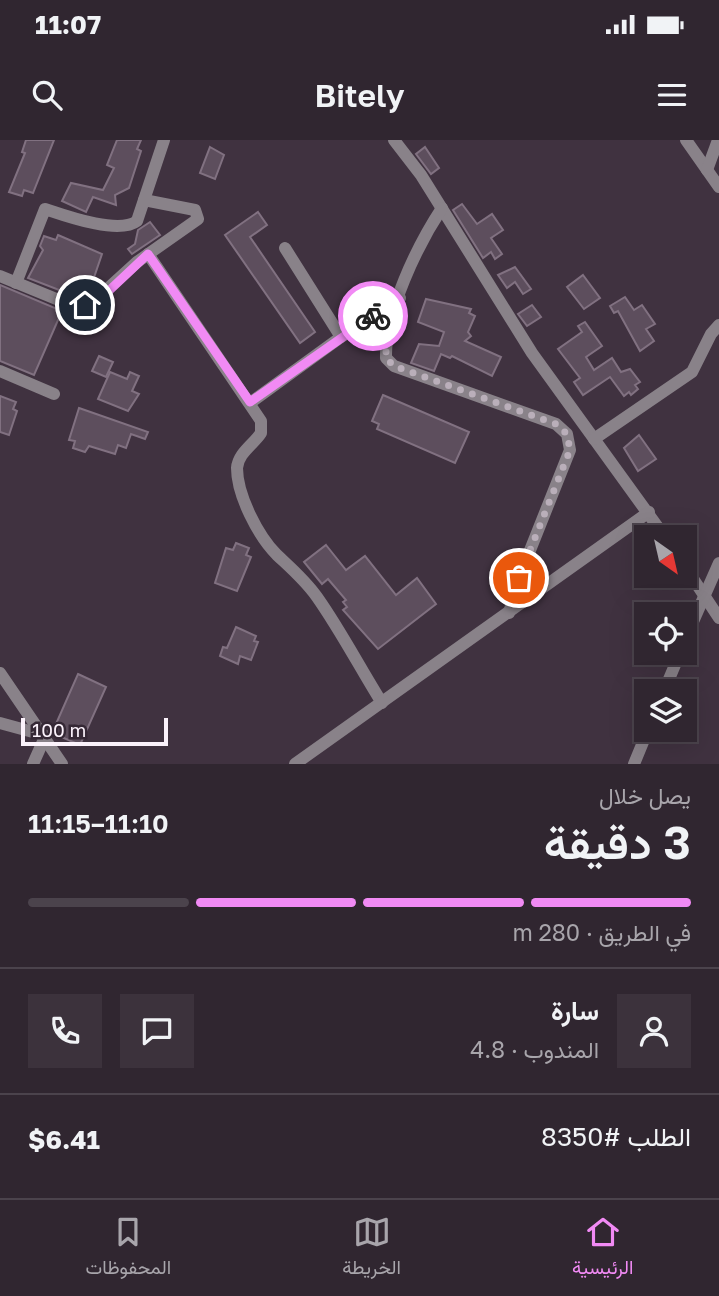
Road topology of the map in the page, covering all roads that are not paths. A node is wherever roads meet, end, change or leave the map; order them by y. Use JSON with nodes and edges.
{"nodes":[{"id":1,"x":164,"y":140,"type":"edge"},
{"id":2,"x":394,"y":140,"type":"edge"},
{"id":3,"x":686,"y":140,"type":"edge"},
{"id":4,"x":718,"y":140,"type":"edge"},
{"id":5,"x":707,"y":170,"type":"junction"},
{"id":6,"x":719,"y":187,"type":"edge"},
{"id":7,"x":144,"y":200,"type":"junction"},
{"id":8,"x":442,"y":208,"type":"junction"},
{"id":9,"x":285,"y":248,"type":"dead end"},
{"id":10,"x":148,"y":254,"type":"junction"},
{"id":11,"x":0,"y":276,"type":"edge"},
{"id":12,"x":16,"y":284,"type":"junction"},
{"id":13,"x":400,"y":298,"type":"junction"},
{"id":14,"x":719,"y":325,"type":"edge"},
{"id":15,"x":341,"y":337,"type":"junction"},
{"id":16,"x":0,"y":371,"type":"edge"},
{"id":17,"x":54,"y":394,"type":"dead end"},
{"id":18,"x":250,"y":402,"type":"junction"},
{"id":19,"x":594,"y":439,"type":"junction"},
{"id":20,"x":649,"y":512,"type":"junction"},
{"id":21,"x":657,"y":525,"type":"edge"},
{"id":22,"x":719,"y":563,"type":"edge"},
{"id":23,"x":697,"y":584,"type":"edge"},
{"id":24,"x":704,"y":594,"type":"junction"},
{"id":25,"x":697,"y":611,"type":"edge"},
{"id":26,"x":509,"y":613,"type":"junction"},
{"id":27,"x":719,"y":618,"type":"edge"},
{"id":28,"x":0,"y":673,"type":"edge"},
{"id":29,"x":382,"y":703,"type":"junction"},
{"id":30,"x":0,"y":723,"type":"edge"},
{"id":31,"x":44,"y":736,"type":"junction"},
{"id":32,"x":643,"y":742,"type":"edge"},
{"id":33,"x":33,"y":764,"type":"edge"},
{"id":34,"x":62,"y":764,"type":"edge"},
{"id":35,"x":295,"y":764,"type":"edge"},
{"id":36,"x":634,"y":764,"type":"edge"}],
"edges":[{"from":1,"to":7,"type":"street"},
{"from":2,"to":8,"type":"street"},
{"from":3,"to":5,"type":"street"},
{"from":4,"to":5,"type":"street"},
{"from":5,"to":6,"type":"street"},
{"from":7,"to":10,"type":"street"},
{"from":7,"to":12,"type":"street"},
{"from":8,"to":13,"type":"street"},
{"from":8,"to":19,"type":"street"},
{"from":9,"to":15,"type":"street"},
{"from":10,"to":12,"type":"street"},
{"from":10,"to":18,"type":"street"},
{"from":11,"to":12,"type":"street"},
{"from":13,"to":15,"type":"street"},
{"from":13,"to":26,"type":"street"},
{"from":14,"to":19,"type":"street"},
{"from":15,"to":18,"type":"street"},
{"from":16,"to":17,"type":"street"},
{"from":18,"to":29,"type":"street"},
{"from":19,"to":20,"type":"street"},
{"from":20,"to":21,"type":"street"},
{"from":20,"to":26,"type":"street"},
{"from":22,"to":24,"type":"street"},
{"from":23,"to":24,"type":"street"},
{"from":24,"to":25,"type":"street"},
{"from":24,"to":27,"type":"street"},
{"from":26,"to":29,"type":"street"},
{"from":28,"to":31,"type":"street"},
{"from":29,"to":35,"type":"street"},
{"from":30,"to":31,"type":"street"},
{"from":31,"to":33,"type":"street"},
{"from":31,"to":34,"type":"street"},
{"from":32,"to":36,"type":"street"}]}
